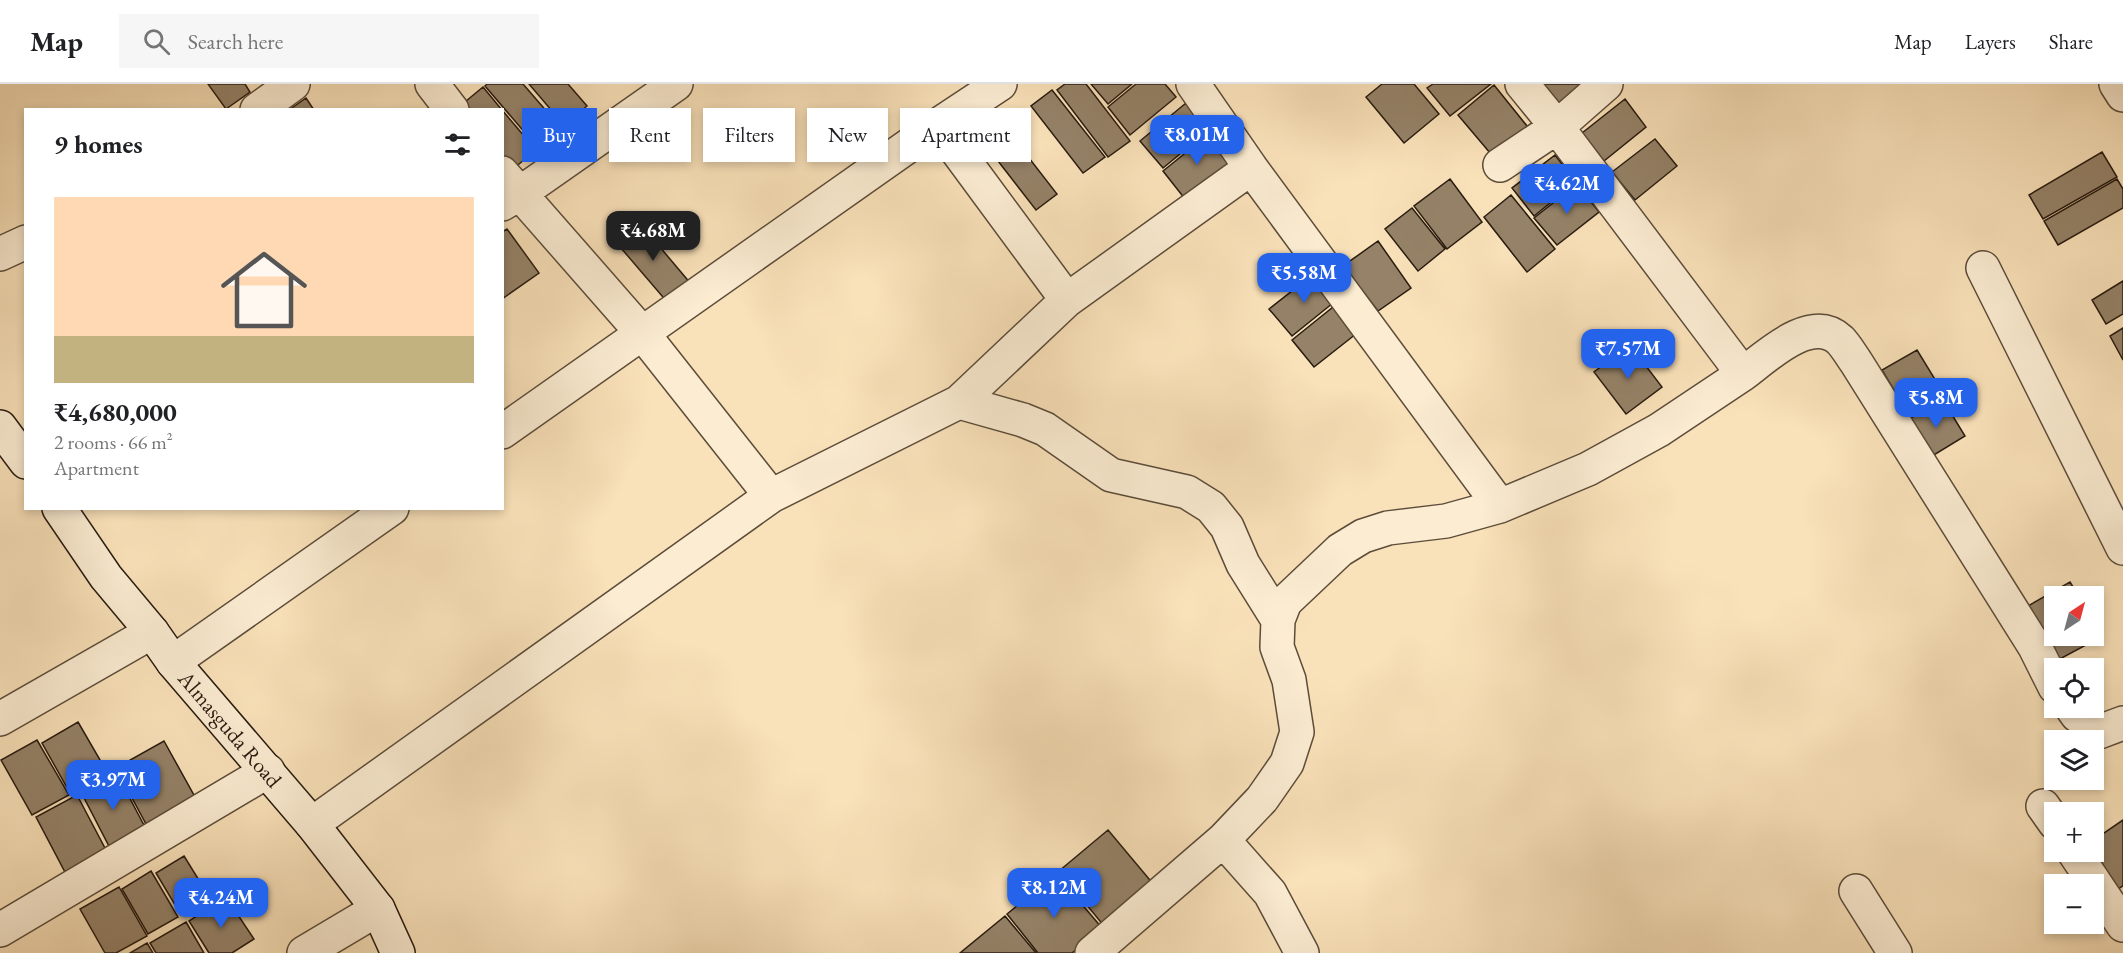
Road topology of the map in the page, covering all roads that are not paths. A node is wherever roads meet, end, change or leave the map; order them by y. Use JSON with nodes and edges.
{"nodes":[{"id":1,"x":293,"y":84,"type":"edge"},
{"id":2,"x":432,"y":84,"type":"edge"},
{"id":3,"x":676,"y":84,"type":"edge"},
{"id":4,"x":1000,"y":84,"type":"edge"},
{"id":5,"x":1193,"y":84,"type":"edge"},
{"id":6,"x":1522,"y":84,"type":"edge"},
{"id":7,"x":1606,"y":84,"type":"edge"},
{"id":8,"x":2116,"y":84,"type":"edge"},
{"id":9,"x":2123,"y":95,"type":"edge"},
{"id":10,"x":260,"y":108,"type":"edge"},
{"id":11,"x":450,"y":108,"type":"edge"},
{"id":12,"x":964,"y":108,"type":"edge"},
{"id":13,"x":1557,"y":127,"type":"junction"},
{"id":14,"x":900,"y":152,"type":"edge"},
{"id":15,"x":965,"y":162,"type":"edge"},
{"id":16,"x":1500,"y":165,"type":"dead end"},
{"id":17,"x":1251,"y":168,"type":"junction"},
{"id":18,"x":508,"y":191,"type":"edge"},
{"id":19,"x":24,"y":243,"type":"edge"},
{"id":20,"x":0,"y":254,"type":"edge"},
{"id":21,"x":1983,"y":268,"type":"dead end"},
{"id":22,"x":1067,"y":300,"type":"junction"},
{"id":23,"x":643,"y":334,"type":"junction"},
{"id":24,"x":1743,"y":374,"type":"junction"},
{"id":25,"x":959,"y":402,"type":"junction"},
{"id":26,"x":504,"y":431,"type":"edge"},
{"id":27,"x":771,"y":496,"type":"junction"},
{"id":28,"x":1500,"y":506,"type":"junction"},
{"id":29,"x":60,"y":510,"type":"edge"},
{"id":30,"x":389,"y":510,"type":"edge"},
{"id":31,"x":2123,"y":548,"type":"edge"},
{"id":32,"x":1278,"y":620,"type":"junction"},
{"id":33,"x":152,"y":632,"type":"junction"},
{"id":34,"x":173,"y":662,"type":"junction"},
{"id":35,"x":2044,"y":664,"type":"edge"},
{"id":36,"x":2083,"y":718,"type":"edge"},
{"id":37,"x":0,"y":719,"type":"edge"},
{"id":38,"x":2123,"y":723,"type":"edge"},
{"id":39,"x":268,"y":771,"type":"junction"},
{"id":40,"x":312,"y":824,"type":"junction"},
{"id":41,"x":1223,"y":840,"type":"junction"},
{"id":42,"x":2081,"y":862,"type":"edge"},
{"id":43,"x":1856,"y":891,"type":"dead end"},
{"id":44,"x":378,"y":909,"type":"junction"},
{"id":45,"x":2123,"y":925,"type":"edge"},
{"id":46,"x":0,"y":930,"type":"edge"},
{"id":47,"x":304,"y":953,"type":"edge"},
{"id":48,"x":398,"y":953,"type":"edge"},
{"id":49,"x":1092,"y":953,"type":"edge"},
{"id":50,"x":1302,"y":953,"type":"edge"},
{"id":51,"x":1895,"y":953,"type":"edge"}],
"edges":[{"from":1,"to":10,"type":"street"},
{"from":2,"to":11,"type":"street"},
{"from":3,"to":18,"type":"street"},
{"from":4,"to":12,"type":"street"},
{"from":5,"to":17,"type":"street"},
{"from":6,"to":13,"type":"street"},
{"from":7,"to":13,"type":"street"},
{"from":8,"to":9,"type":"street"},
{"from":13,"to":16,"type":"street"},
{"from":13,"to":24,"type":"street"},
{"from":14,"to":23,"type":"street"},
{"from":15,"to":22,"type":"street"},
{"from":17,"to":22,"type":"street"},
{"from":17,"to":28,"type":"street"},
{"from":18,"to":23,"type":"street"},
{"from":19,"to":20,"type":"street"},
{"from":21,"to":31,"type":"street"},
{"from":22,"to":25,"type":"street"},
{"from":23,"to":26,"type":"street"},
{"from":23,"to":27,"type":"street"},
{"from":24,"to":28,"type":"street"},
{"from":24,"to":35,"type":"street"},
{"from":25,"to":27,"type":"street"},
{"from":25,"to":32,"type":"street"},
{"from":27,"to":40,"type":"street"},
{"from":28,"to":32,"type":"street"},
{"from":29,"to":33,"type":"street","name":"Almasguda Road"},
{"from":30,"to":34,"type":"street"},
{"from":32,"to":41,"type":"street"},
{"from":33,"to":34,"type":"street","name":"Almasguda Road"},
{"from":33,"to":37,"type":"street"},
{"from":34,"to":39,"type":"street","name":"Almasguda Road"},
{"from":36,"to":38,"type":"street"},
{"from":39,"to":40,"type":"street","name":"Almasguda Road"},
{"from":39,"to":46,"type":"street"},
{"from":40,"to":44,"type":"street","name":"Almasguda Road"},
{"from":41,"to":49,"type":"street"},
{"from":41,"to":50,"type":"street"},
{"from":42,"to":45,"type":"street"},
{"from":43,"to":51,"type":"street"},
{"from":44,"to":47,"type":"street"},
{"from":44,"to":48,"type":"street","name":"Almasguda Road"}]}
